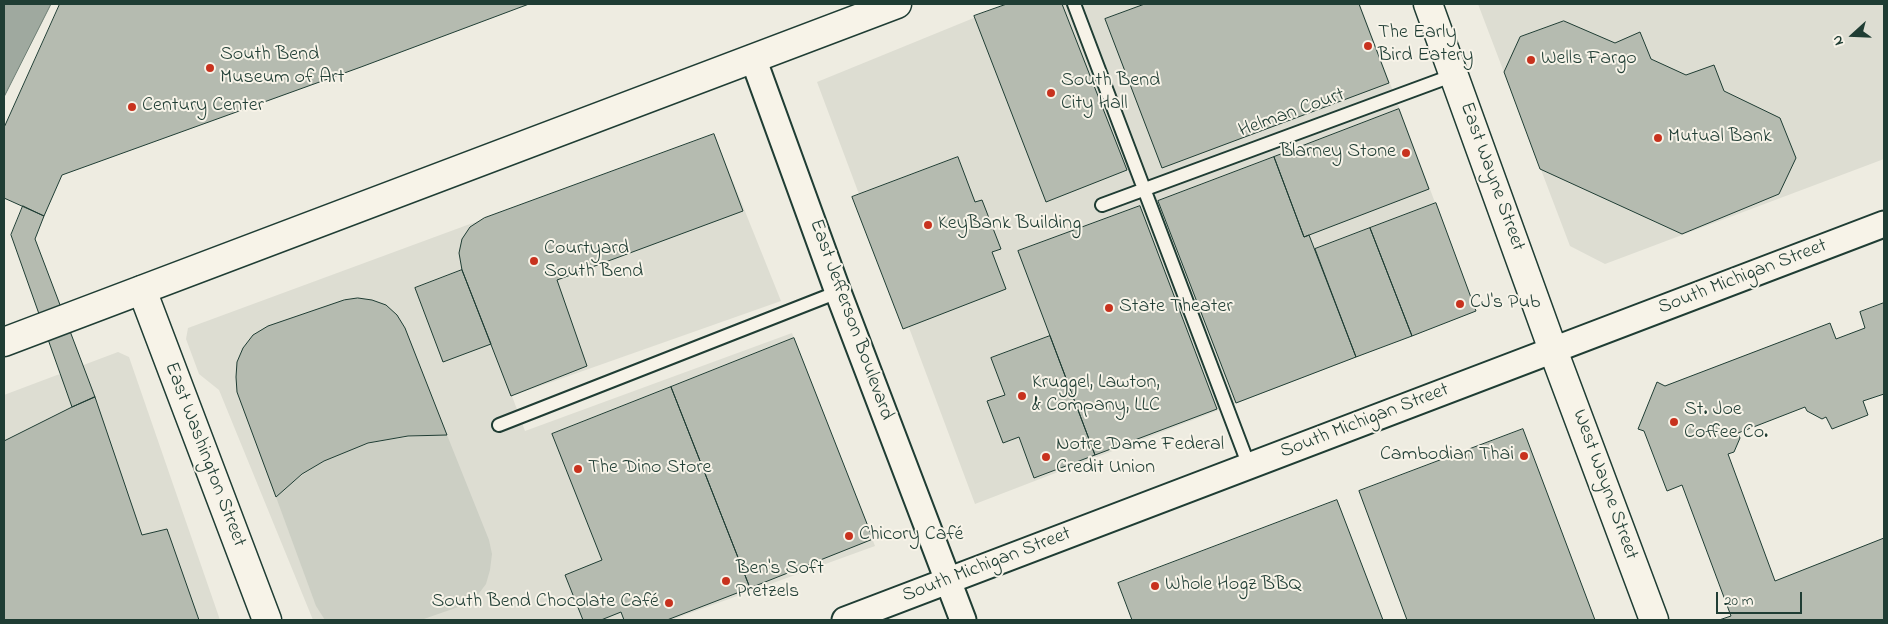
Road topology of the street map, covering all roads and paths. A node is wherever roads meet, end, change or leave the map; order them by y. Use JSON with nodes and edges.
{"nodes":[{"id":1,"x":897,"y":4,"type":"edge"},
{"id":2,"x":1074,"y":4,"type":"edge"},
{"id":3,"x":1428,"y":4,"type":"edge"},
{"id":4,"x":753,"y":58,"type":"junction"},
{"id":5,"x":1454,"y":75,"type":"junction"},
{"id":6,"x":1144,"y":189,"type":"junction"},
{"id":7,"x":1102,"y":205,"type":"dead end"},
{"id":8,"x":1884,"y":224,"type":"edge"},
{"id":9,"x":142,"y":290,"type":"junction"},
{"id":10,"x":838,"y":292,"type":"junction"},
{"id":11,"x":4,"y":342,"type":"edge"},
{"id":12,"x":1553,"y":350,"type":"junction"},
{"id":13,"x":499,"y":425,"type":"dead end"},
{"id":14,"x":1249,"y":466,"type":"junction"},
{"id":15,"x":948,"y":581,"type":"junction"},
{"id":16,"x":267,"y":620,"type":"edge"},
{"id":17,"x":846,"y":620,"type":"edge"},
{"id":18,"x":963,"y":620,"type":"edge"},
{"id":19,"x":1654,"y":620,"type":"edge"}],
"edges":[{"from":1,"to":4,"type":"street"},
{"from":2,"to":6,"type":"lane"},
{"from":3,"to":5,"type":"street","name":"East Wayne Street"},
{"from":4,"to":9,"type":"street"},
{"from":4,"to":10,"type":"street","name":"East Jefferson Boulevard"},
{"from":5,"to":6,"type":"lane","name":"Helman Court"},
{"from":5,"to":12,"type":"street","name":"East Wayne Street"},
{"from":6,"to":7,"type":"lane","name":"Helman Court"},
{"from":6,"to":14,"type":"lane"},
{"from":8,"to":12,"type":"street","name":"South Michigan Street"},
{"from":9,"to":11,"type":"street"},
{"from":9,"to":16,"type":"street","name":"East Washington Street"},
{"from":10,"to":13,"type":"lane"},
{"from":10,"to":15,"type":"street","name":"East Jefferson Boulevard"},
{"from":12,"to":14,"type":"street","name":"South Michigan Street"},
{"from":12,"to":19,"type":"street","name":"West Wayne Street"},
{"from":14,"to":15,"type":"street","name":"South Michigan Street"},
{"from":15,"to":17,"type":"street","name":"South Michigan Street"},
{"from":15,"to":18,"type":"street","name":"East Jefferson Boulevard"}]}
